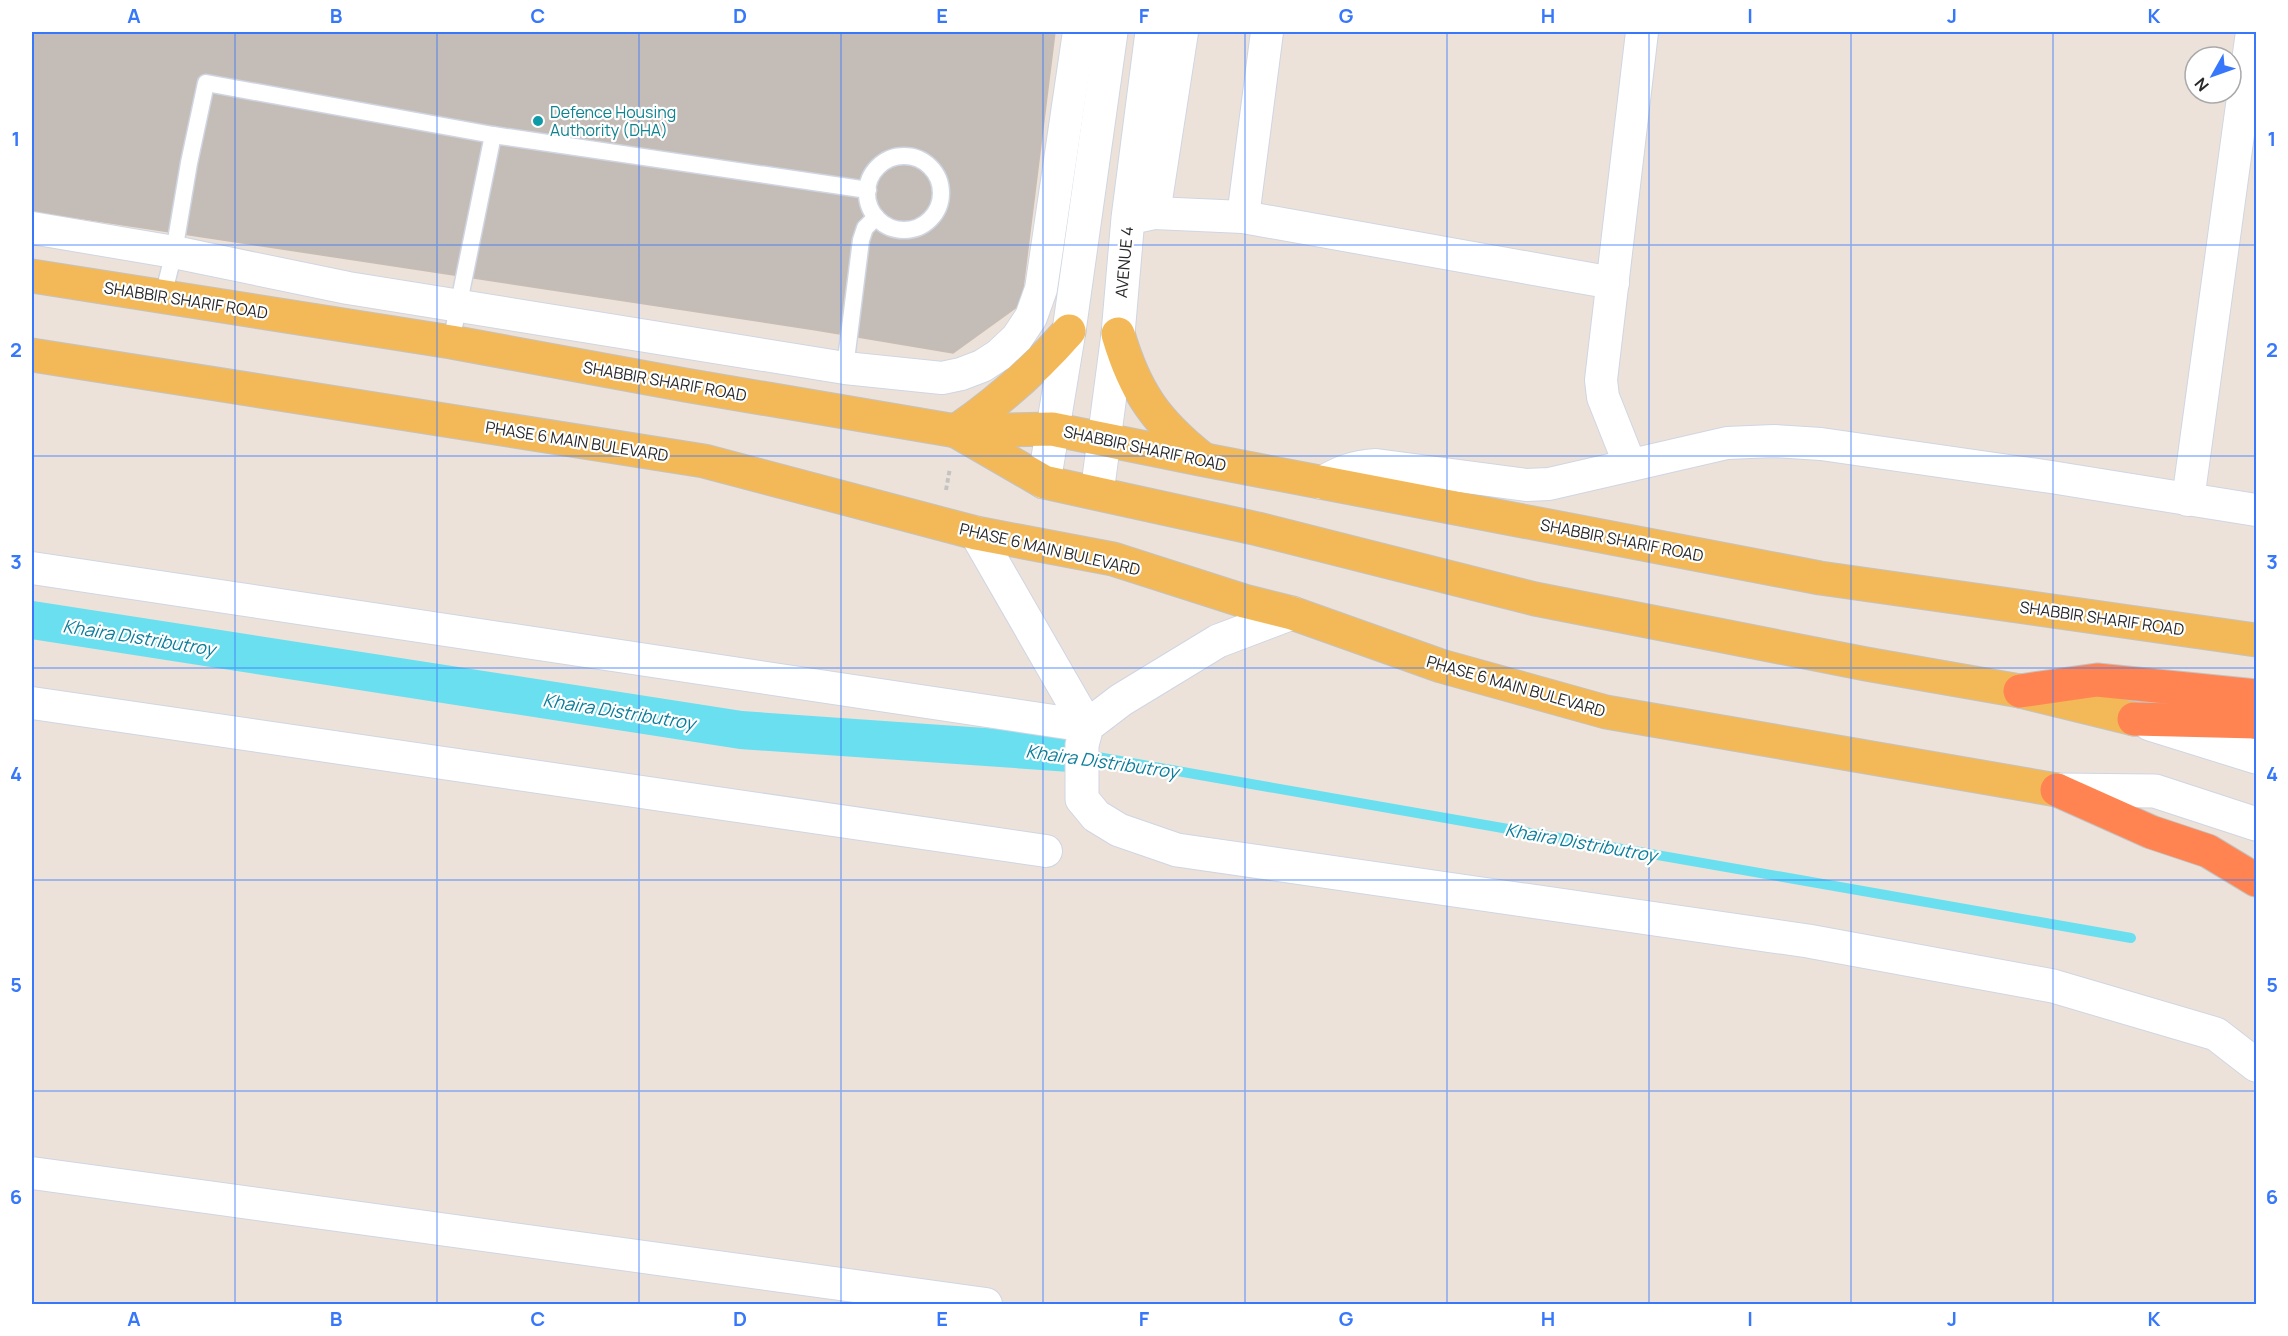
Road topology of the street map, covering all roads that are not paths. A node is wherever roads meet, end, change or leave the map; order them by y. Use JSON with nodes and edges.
{"nodes":[{"id":1,"x":1079,"y":32,"type":"edge"},
{"id":2,"x":1111,"y":32,"type":"edge"},
{"id":3,"x":1152,"y":32,"type":"edge"},
{"id":4,"x":1182,"y":32,"type":"edge"},
{"id":5,"x":1267,"y":32,"type":"edge"},
{"id":6,"x":1642,"y":32,"type":"edge"},
{"id":7,"x":2252,"y":32,"type":"edge"},
{"id":8,"x":493,"y":135,"type":"junction"},
{"id":9,"x":868,"y":190,"type":"junction"},
{"id":10,"x":1141,"y":216,"type":"junction"},
{"id":11,"x":876,"y":217,"type":"junction"},
{"id":12,"x":1243,"y":217,"type":"junction"},
{"id":13,"x":32,"y":228,"type":"edge"},
{"id":14,"x":174,"y":252,"type":"junction"},
{"id":15,"x":32,"y":276,"type":"edge"},
{"id":16,"x":1613,"y":283,"type":"junction"},
{"id":17,"x":163,"y":296,"type":"junction"},
{"id":18,"x":459,"y":304,"type":"junction"},
{"id":19,"x":1069,"y":331,"type":"junction"},
{"id":20,"x":1118,"y":334,"type":"junction"},
{"id":21,"x":451,"y":342,"type":"junction"},
{"id":22,"x":32,"y":355,"type":"edge"},
{"id":23,"x":844,"y":368,"type":"junction"},
{"id":24,"x":1052,"y":429,"type":"junction"},
{"id":25,"x":956,"y":431,"type":"junction"},
{"id":26,"x":1105,"y":439,"type":"junction"},
{"id":27,"x":1204,"y":460,"type":"junction"},
{"id":28,"x":1630,"y":465,"type":"junction"},
{"id":29,"x":1044,"y":482,"type":"junction"},
{"id":30,"x":1321,"y":483,"type":"junction"},
{"id":31,"x":1097,"y":493,"type":"junction"},
{"id":32,"x":2188,"y":500,"type":"junction"},
{"id":33,"x":2256,"y":510,"type":"edge"},
{"id":34,"x":976,"y":533,"type":"junction"},
{"id":35,"x":32,"y":568,"type":"edge"},
{"id":36,"x":1292,"y":613,"type":"junction"},
{"id":37,"x":2256,"y":640,"type":"edge"},
{"id":38,"x":2020,"y":691,"type":"junction"},
{"id":39,"x":2256,"y":696,"type":"edge"},
{"id":40,"x":32,"y":704,"type":"edge"},
{"id":41,"x":2134,"y":719,"type":"junction"},
{"id":42,"x":2256,"y":722,"type":"edge"},
{"id":43,"x":1084,"y":736,"type":"junction"},
{"id":44,"x":2256,"y":757,"type":"edge"},
{"id":45,"x":2058,"y":790,"type":"junction"},
{"id":46,"x":2256,"y":824,"type":"edge"},
{"id":47,"x":1046,"y":850,"type":"dead end"},
{"id":48,"x":2256,"y":880,"type":"edge"},
{"id":49,"x":2256,"y":1065,"type":"edge"},
{"id":50,"x":32,"y":1173,"type":"edge"},
{"id":51,"x":986,"y":1305,"type":"edge"}],
"edges":[{"from":1,"to":23,"type":"street"},
{"from":2,"to":19,"type":"street"},
{"from":3,"to":10,"type":"street","name":"AVENUE 4"},
{"from":4,"to":10,"type":"street"},
{"from":5,"to":12,"type":"street"},
{"from":6,"to":16,"type":"street"},
{"from":7,"to":32,"type":"street"},
{"from":8,"to":9,"type":"lane"},
{"from":8,"to":14,"type":"lane"},
{"from":8,"to":18,"type":"lane"},
{"from":9,"to":11,"type":"lane"},
{"from":9,"to":11,"type":"lane"},
{"from":10,"to":12,"type":"street"},
{"from":10,"to":20,"type":"street","name":"AVENUE 4"},
{"from":11,"to":23,"type":"lane"},
{"from":12,"to":16,"type":"street"},
{"from":13,"to":14,"type":"street"},
{"from":14,"to":17,"type":"lane"},
{"from":14,"to":18,"type":"street"},
{"from":15,"to":17,"type":"main road","name":"SHABBIR SHARIF ROAD"},
{"from":16,"to":28,"type":"street"},
{"from":17,"to":21,"type":"main road","name":"SHABBIR SHARIF ROAD"},
{"from":18,"to":21,"type":"lane"},
{"from":18,"to":23,"type":"street"},
{"from":19,"to":24,"type":"street"},
{"from":19,"to":25,"type":"main road"},
{"from":20,"to":26,"type":"street","name":"AVENUE 4"},
{"from":20,"to":27,"type":"main road"},
{"from":21,"to":25,"type":"main road","name":"SHABBIR SHARIF ROAD"},
{"from":22,"to":34,"type":"main road","name":"PHASE 6 MAIN BULEVARD"},
{"from":24,"to":25,"type":"main road","name":"SHABBIR SHARIF ROAD"},
{"from":24,"to":26,"type":"main road","name":"SHABBIR SHARIF ROAD"},
{"from":24,"to":29,"type":"street"},
{"from":25,"to":29,"type":"main road"},
{"from":26,"to":27,"type":"main road","name":"SHABBIR SHARIF ROAD"},
{"from":26,"to":31,"type":"street","name":"AVENUE 4"},
{"from":27,"to":30,"type":"main road","name":"SHABBIR SHARIF ROAD"},
{"from":28,"to":30,"type":"street"},
{"from":28,"to":32,"type":"street"},
{"from":29,"to":31,"type":"main road"},
{"from":30,"to":37,"type":"main road","name":"SHABBIR SHARIF ROAD"},
{"from":31,"to":38,"type":"main road"},
{"from":32,"to":33,"type":"street"},
{"from":34,"to":36,"type":"main road","name":"PHASE 6 MAIN BULEVARD"},
{"from":34,"to":43,"type":"street"},
{"from":35,"to":43,"type":"street"},
{"from":36,"to":43,"type":"street"},
{"from":36,"to":45,"type":"main road","name":"PHASE 6 MAIN BULEVARD"},
{"from":38,"to":39,"type":"highway"},
{"from":38,"to":41,"type":"main road"},
{"from":40,"to":47,"type":"street"},
{"from":41,"to":42,"type":"highway"},
{"from":41,"to":44,"type":"street"},
{"from":43,"to":49,"type":"street"},
{"from":45,"to":46,"type":"street"},
{"from":45,"to":48,"type":"highway"},
{"from":50,"to":51,"type":"street"}]}
